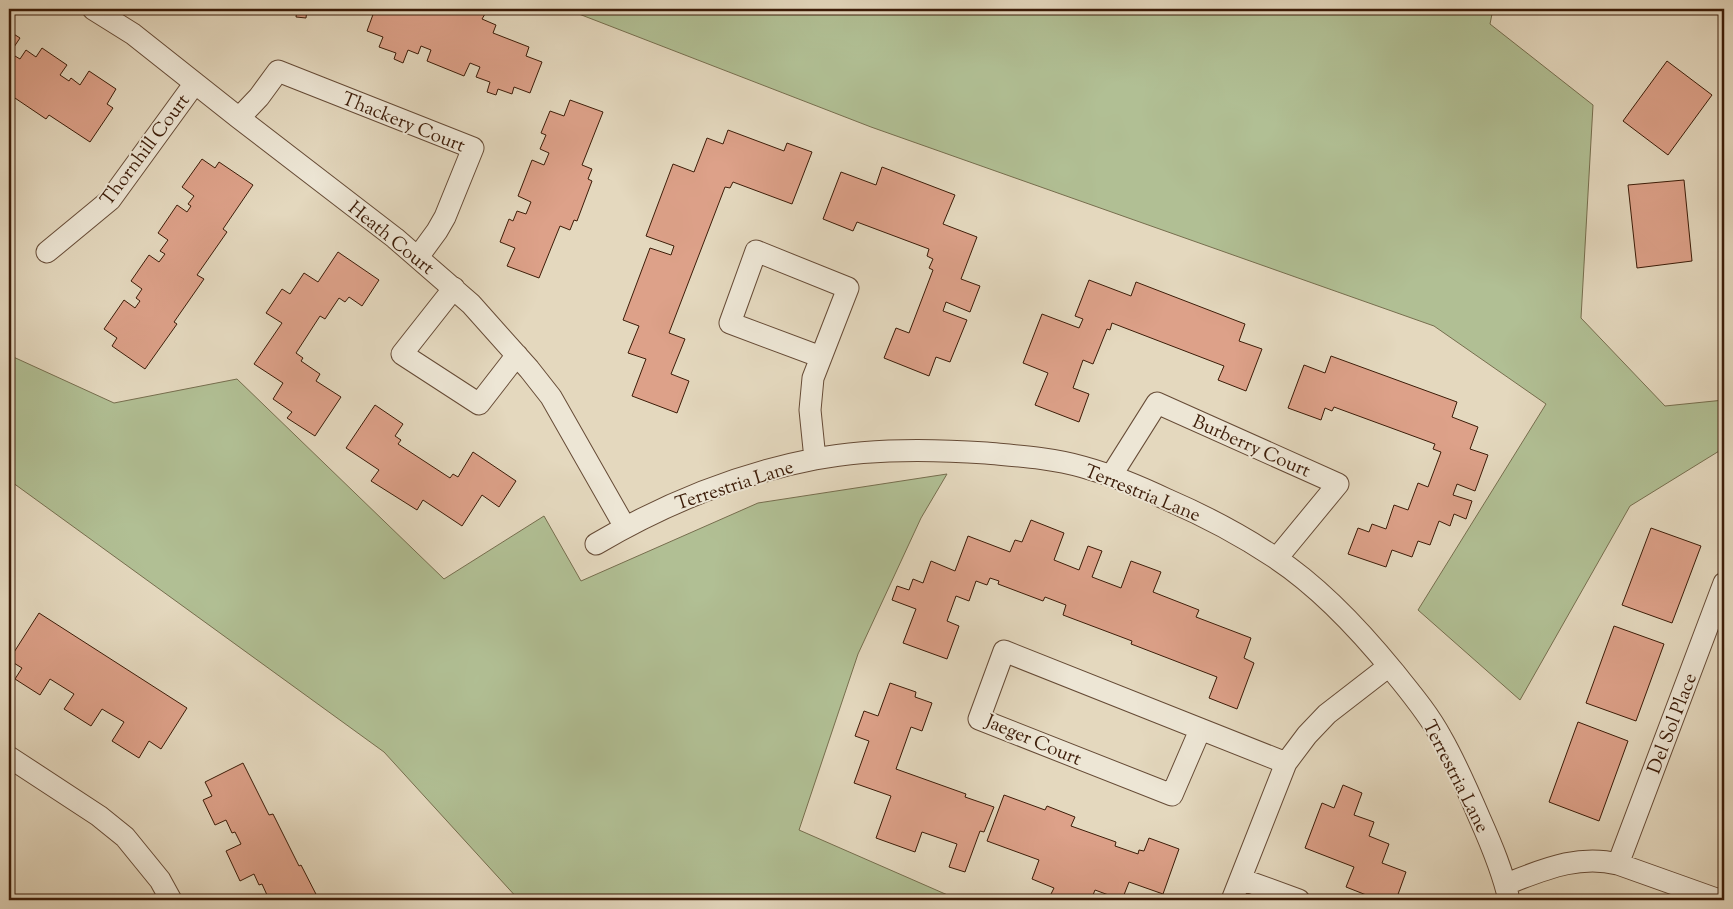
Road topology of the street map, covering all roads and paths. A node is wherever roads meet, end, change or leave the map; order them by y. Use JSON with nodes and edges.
{"nodes":[{"id":1,"x":93,"y":9,"type":"edge"},
{"id":2,"x":195,"y":83,"type":"junction"},
{"id":3,"x":238,"y":118,"type":"junction"},
{"id":4,"x":47,"y":252,"type":"dead end"},
{"id":5,"x":418,"y":257,"type":"junction"},
{"id":6,"x":454,"y":288,"type":"junction"},
{"id":7,"x":517,"y":355,"type":"junction"},
{"id":8,"x":821,"y":357,"type":"junction"},
{"id":9,"x":815,"y":459,"type":"junction"},
{"id":10,"x":1110,"y":476,"type":"junction"},
{"id":11,"x":625,"y":527,"type":"junction"},
{"id":12,"x":596,"y":544,"type":"dead end"},
{"id":13,"x":1277,"y":558,"type":"junction"},
{"id":14,"x":1724,"y":583,"type":"edge"},
{"id":15,"x":1389,"y":666,"type":"junction"},
{"id":16,"x":1200,"y":730,"type":"junction"},
{"id":17,"x":9,"y":757,"type":"edge"},
{"id":18,"x":1286,"y":763,"type":"junction"},
{"id":19,"x":1618,"y":864,"type":"junction"},
{"id":20,"x":1241,"y":878,"type":"junction"},
{"id":21,"x":1507,"y":892,"type":"edge"},
{"id":22,"x":171,"y":900,"type":"edge"},
{"id":23,"x":1232,"y":900,"type":"edge"},
{"id":24,"x":1299,"y":900,"type":"edge"},
{"id":25,"x":1719,"y":900,"type":"edge"}],
"edges":[{"from":1,"to":2,"type":"street","name":"Heath Court"},
{"from":2,"to":3,"type":"street","name":"Heath Court"},
{"from":2,"to":4,"type":"street","name":"Thornhill Court"},
{"from":3,"to":5,"type":"street","name":"Heath Court"},
{"from":3,"to":5,"type":"street","name":"Thackery Court"},
{"from":5,"to":6,"type":"street","name":"Heath Court"},
{"from":6,"to":7,"type":"street","name":"Heath Court"},
{"from":6,"to":7,"type":"street"},
{"from":7,"to":11,"type":"street","name":"Heath Court"},
{"from":8,"to":8,"type":"street"},
{"from":8,"to":9,"type":"street"},
{"from":9,"to":10,"type":"street","name":"Terrestria Lane"},
{"from":9,"to":11,"type":"street","name":"Terrestria Lane"},
{"from":10,"to":13,"type":"street","name":"Terrestria Lane"},
{"from":10,"to":13,"type":"street","name":"Burberry Court"},
{"from":11,"to":12,"type":"street","name":"Terrestria Lane"},
{"from":13,"to":15,"type":"street","name":"Terrestria Lane"},
{"from":14,"to":19,"type":"street","name":"Del Sol Place"},
{"from":15,"to":18,"type":"street"},
{"from":15,"to":21,"type":"street","name":"Terrestria Lane"},
{"from":16,"to":16,"type":"street","name":"Jaeger Court"},
{"from":16,"to":18,"type":"street","name":"Jaeger Court"},
{"from":17,"to":22,"type":"street"},
{"from":18,"to":20,"type":"street"},
{"from":19,"to":21,"type":"street"},
{"from":19,"to":25,"type":"street"},
{"from":20,"to":23,"type":"street"},
{"from":20,"to":24,"type":"street"}]}
